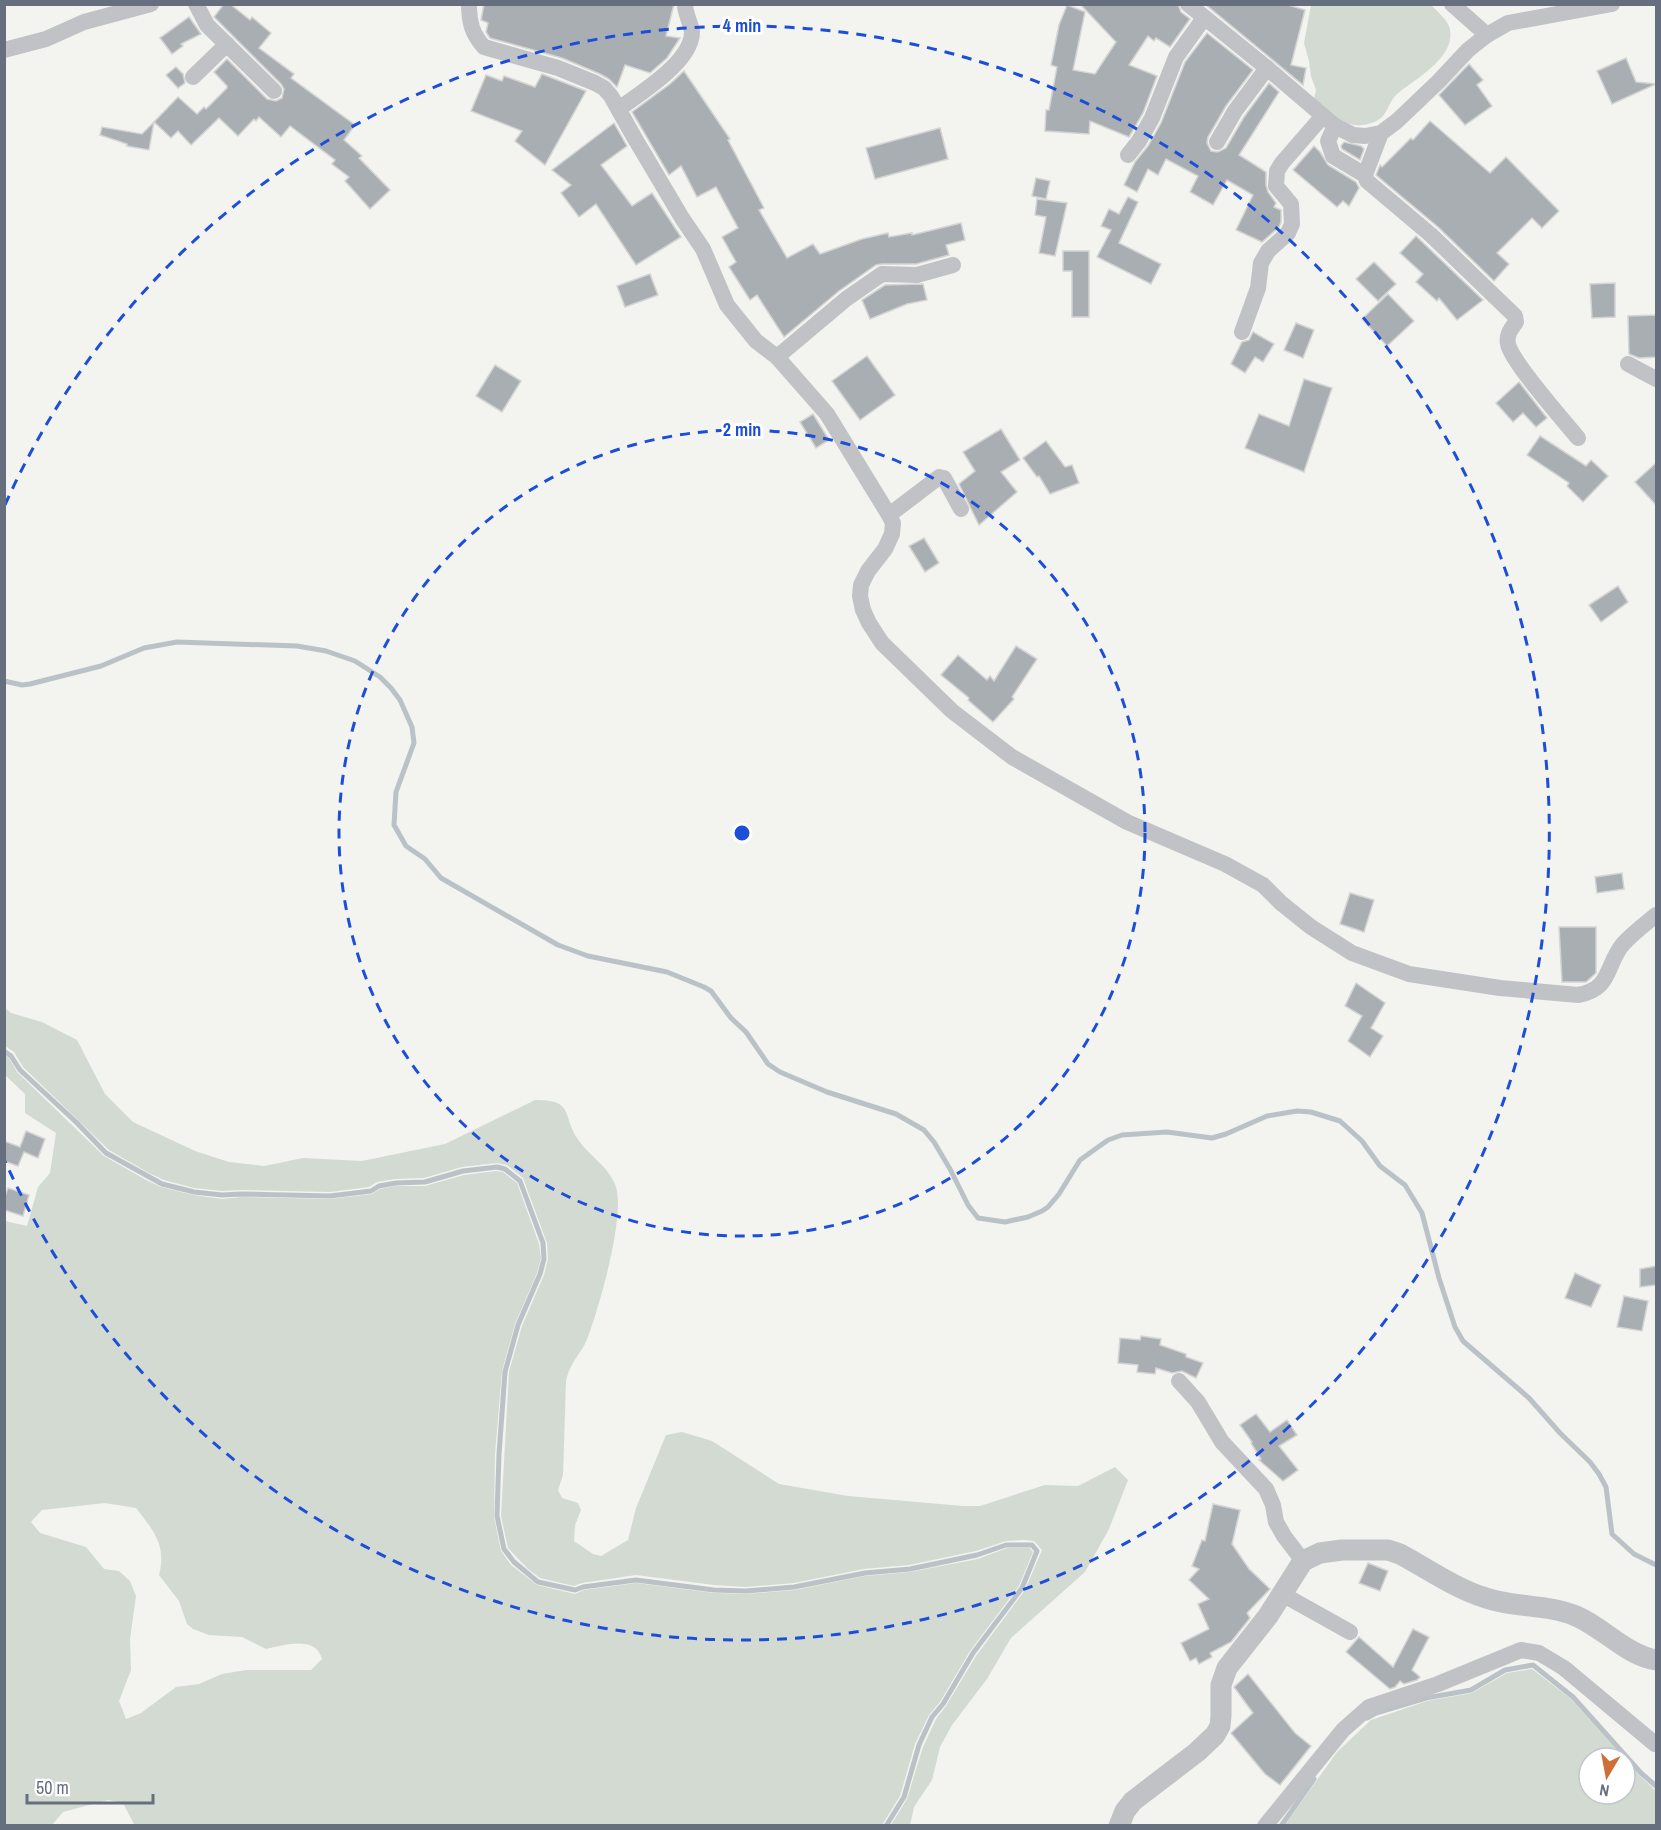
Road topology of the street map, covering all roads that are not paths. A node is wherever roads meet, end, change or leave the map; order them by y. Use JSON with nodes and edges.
{"nodes":[{"id":1,"x":151,"y":4,"type":"edge"},
{"id":2,"x":196,"y":4,"type":"edge"},
{"id":3,"x":469,"y":4,"type":"edge"},
{"id":4,"x":685,"y":4,"type":"edge"},
{"id":5,"x":1188,"y":4,"type":"edge"},
{"id":6,"x":1452,"y":4,"type":"edge"},
{"id":7,"x":1612,"y":4,"type":"edge"},
{"id":8,"x":1204,"y":18,"type":"junction"},
{"id":9,"x":1487,"y":35,"type":"junction"},
{"id":10,"x":227,"y":44,"type":"junction"},
{"id":11,"x":4,"y":50,"type":"edge"},
{"id":12,"x":1267,"y":68,"type":"junction"},
{"id":13,"x":193,"y":77,"type":"dead end"},
{"id":14,"x":274,"y":91,"type":"dead end"},
{"id":15,"x":619,"y":109,"type":"junction"},
{"id":16,"x":1329,"y":121,"type":"junction"},
{"id":17,"x":1381,"y":133,"type":"junction"},
{"id":18,"x":1216,"y":142,"type":"dead end"},
{"id":19,"x":1128,"y":155,"type":"dead end"},
{"id":20,"x":1365,"y":175,"type":"junction"},
{"id":21,"x":953,"y":265,"type":"dead end"},
{"id":22,"x":1242,"y":332,"type":"dead end"},
{"id":23,"x":777,"y":357,"type":"junction"},
{"id":24,"x":1628,"y":364,"type":"dead end"},
{"id":25,"x":1656,"y":379,"type":"edge"},
{"id":26,"x":1578,"y":438,"type":"dead end"},
{"id":27,"x":961,"y":509,"type":"dead end"},
{"id":28,"x":889,"y":515,"type":"junction"},
{"id":29,"x":1656,"y":915,"type":"edge"},
{"id":30,"x":1179,"y":1381,"type":"dead end"},
{"id":31,"x":1304,"y":1561,"type":"junction"},
{"id":32,"x":1282,"y":1594,"type":"junction"},
{"id":33,"x":1350,"y":1632,"type":"dead end"},
{"id":34,"x":1656,"y":1660,"type":"edge"},
{"id":35,"x":1656,"y":1744,"type":"edge"},
{"id":36,"x":1119,"y":1826,"type":"edge"},
{"id":37,"x":1265,"y":1826,"type":"edge"}],
"edges":[{"from":1,"to":11,"type":"street"},
{"from":2,"to":10,"type":"street"},
{"from":3,"to":15,"type":"street"},
{"from":4,"to":15,"type":"street"},
{"from":5,"to":8,"type":"street"},
{"from":6,"to":9,"type":"street"},
{"from":7,"to":9,"type":"street"},
{"from":8,"to":12,"type":"street"},
{"from":8,"to":19,"type":"street"},
{"from":9,"to":17,"type":"street"},
{"from":10,"to":13,"type":"street"},
{"from":10,"to":14,"type":"street"},
{"from":12,"to":16,"type":"street"},
{"from":12,"to":18,"type":"street"},
{"from":15,"to":23,"type":"street"},
{"from":16,"to":17,"type":"street"},
{"from":16,"to":20,"type":"street"},
{"from":16,"to":22,"type":"street"},
{"from":17,"to":20,"type":"street"},
{"from":20,"to":26,"type":"street"},
{"from":21,"to":23,"type":"street"},
{"from":23,"to":28,"type":"street"},
{"from":24,"to":25,"type":"street"},
{"from":27,"to":28,"type":"street"},
{"from":28,"to":29,"type":"street"},
{"from":30,"to":31,"type":"street"},
{"from":31,"to":32,"type":"street"},
{"from":31,"to":34,"type":"street"},
{"from":32,"to":33,"type":"street"},
{"from":32,"to":36,"type":"street"},
{"from":35,"to":37,"type":"street"}]}
